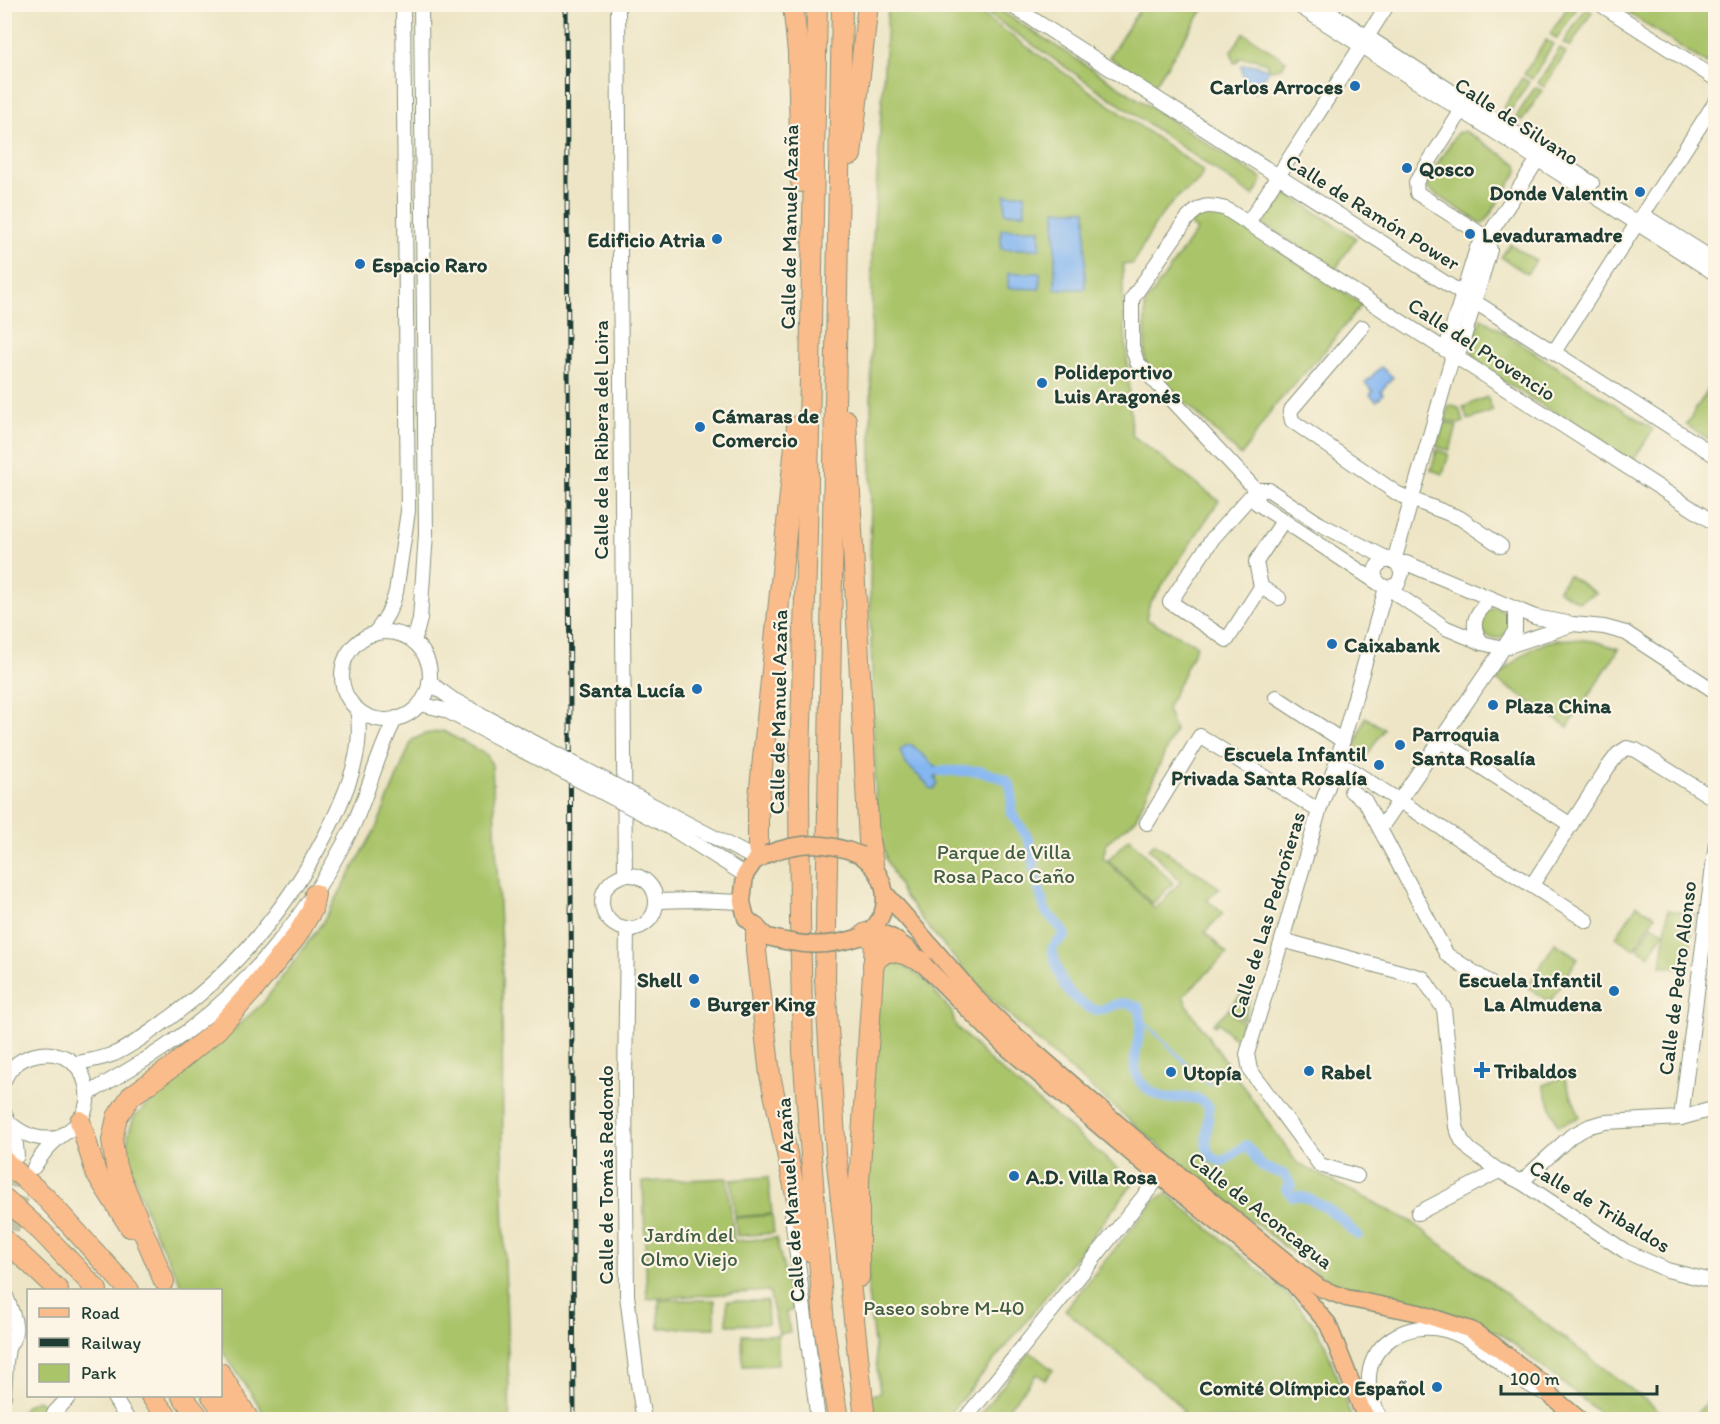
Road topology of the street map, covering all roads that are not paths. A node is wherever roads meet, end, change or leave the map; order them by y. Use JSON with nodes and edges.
{"nodes":[{"id":1,"x":403,"y":4,"type":"edge"},
{"id":2,"x":421,"y":4,"type":"edge"},
{"id":3,"x":618,"y":4,"type":"edge"},
{"id":4,"x":793,"y":4,"type":"edge"},
{"id":5,"x":817,"y":4,"type":"edge"},
{"id":6,"x":843,"y":4,"type":"edge"},
{"id":7,"x":868,"y":4,"type":"edge"},
{"id":8,"x":1009,"y":4,"type":"edge"},
{"id":9,"x":1296,"y":4,"type":"edge"},
{"id":10,"x":1317,"y":4,"type":"edge"},
{"id":11,"x":1388,"y":4,"type":"edge"},
{"id":12,"x":1600,"y":4,"type":"edge"},
{"id":13,"x":1365,"y":42,"type":"junction"},
{"id":14,"x":1716,"y":79,"type":"edge"},
{"id":15,"x":1716,"y":101,"type":"edge"},
{"id":16,"x":1462,"y":110,"type":"junction"},
{"id":17,"x":1540,"y":155,"type":"junction"},
{"id":18,"x":1277,"y":176,"type":"junction"},
{"id":19,"x":1640,"y":218,"type":"junction"},
{"id":20,"x":1248,"y":223,"type":"junction"},
{"id":21,"x":1487,"y":238,"type":"junction"},
{"id":22,"x":1716,"y":261,"type":"edge"},
{"id":23,"x":1716,"y":274,"type":"edge"},
{"id":24,"x":811,"y":290,"type":"junction"},
{"id":25,"x":1468,"y":298,"type":"junction"},
{"id":26,"x":1362,"y":327,"type":"dead end"},
{"id":27,"x":836,"y":341,"type":"junction"},
{"id":28,"x":1554,"y":352,"type":"junction"},
{"id":29,"x":1453,"y":356,"type":"junction"},
{"id":30,"x":407,"y":412,"type":"junction"},
{"id":31,"x":1716,"y":456,"type":"edge"},
{"id":32,"x":425,"y":485,"type":"junction"},
{"id":33,"x":1256,"y":490,"type":"junction"},
{"id":34,"x":1411,"y":500,"type":"junction"},
{"id":35,"x":1282,"y":521,"type":"junction"},
{"id":36,"x":1716,"y":524,"type":"edge"},
{"id":37,"x":1501,"y":546,"type":"dead end"},
{"id":38,"x":1394,"y":562,"type":"junction"},
{"id":39,"x":1384,"y":586,"type":"junction"},
{"id":40,"x":1261,"y":587,"type":"junction"},
{"id":41,"x":1279,"y":598,"type":"dead end"},
{"id":42,"x":1491,"y":598,"type":"junction"},
{"id":43,"x":1515,"y":609,"type":"junction"},
{"id":44,"x":1573,"y":624,"type":"junction"},
{"id":45,"x":374,"y":634,"type":"junction"},
{"id":46,"x":414,"y":642,"type":"junction"},
{"id":47,"x":1482,"y":643,"type":"junction"},
{"id":48,"x":1503,"y":648,"type":"junction"},
{"id":49,"x":429,"y":682,"type":"junction"},
{"id":50,"x":1716,"y":692,"type":"edge"},
{"id":51,"x":1276,"y":697,"type":"dead end"},
{"id":52,"x":420,"y":704,"type":"junction"},
{"id":53,"x":449,"y":704,"type":"junction"},
{"id":54,"x":357,"y":709,"type":"junction"},
{"id":55,"x":396,"y":718,"type":"junction"},
{"id":56,"x":1343,"y":741,"type":"junction"},
{"id":57,"x":1441,"y":741,"type":"junction"},
{"id":58,"x":1337,"y":761,"type":"junction"},
{"id":59,"x":1351,"y":791,"type":"dead end"},
{"id":60,"x":1716,"y":800,"type":"edge"},
{"id":61,"x":1399,"y":802,"type":"junction"},
{"id":62,"x":1319,"y":811,"type":"junction"},
{"id":63,"x":1147,"y":823,"type":"dead end"},
{"id":64,"x":676,"y":824,"type":"junction"},
{"id":65,"x":1571,"y":825,"type":"junction"},
{"id":66,"x":1380,"y":829,"type":"junction"},
{"id":67,"x":1716,"y":843,"type":"edge"},
{"id":68,"x":761,"y":857,"type":"junction"},
{"id":69,"x":867,"y":859,"type":"junction"},
{"id":70,"x":625,"y":875,"type":"junction"},
{"id":71,"x":745,"y":875,"type":"junction"},
{"id":72,"x":1713,"y":883,"type":"edge"},
{"id":73,"x":1532,"y":885,"type":"junction"},
{"id":74,"x":315,"y":894,"type":"junction"},
{"id":75,"x":886,"y":894,"type":"junction"},
{"id":76,"x":657,"y":901,"type":"junction"},
{"id":77,"x":742,"y":902,"type":"junction"},
{"id":78,"x":1587,"y":921,"type":"dead end"},
{"id":79,"x":627,"y":929,"type":"junction"},
{"id":80,"x":762,"y":932,"type":"junction"},
{"id":81,"x":866,"y":933,"type":"junction"},
{"id":82,"x":1282,"y":940,"type":"junction"},
{"id":83,"x":921,"y":961,"type":"junction"},
{"id":84,"x":873,"y":965,"type":"junction"},
{"id":85,"x":1489,"y":982,"type":"dead end"},
{"id":86,"x":10,"y":1064,"type":"edge"},
{"id":87,"x":74,"y":1064,"type":"junction"},
{"id":88,"x":770,"y":1075,"type":"junction"},
{"id":89,"x":4,"y":1081,"type":"edge"},
{"id":90,"x":88,"y":1094,"type":"junction"},
{"id":91,"x":1716,"y":1108,"type":"edge"},
{"id":92,"x":8,"y":1118,"type":"edge"},
{"id":93,"x":1681,"y":1118,"type":"junction"},
{"id":94,"x":80,"y":1122,"type":"junction"},
{"id":95,"x":58,"y":1138,"type":"junction"},
{"id":96,"x":10,"y":1159,"type":"edge"},
{"id":97,"x":34,"y":1167,"type":"tunnel mouth"},
{"id":98,"x":1163,"y":1170,"type":"junction"},
{"id":99,"x":1499,"y":1171,"type":"junction"},
{"id":100,"x":1357,"y":1176,"type":"dead end"},
{"id":101,"x":1521,"y":1182,"type":"junction"},
{"id":102,"x":4,"y":1198,"type":"edge"},
{"id":103,"x":1418,"y":1213,"type":"dead end"},
{"id":104,"x":4,"y":1239,"type":"edge"},
{"id":105,"x":4,"y":1252,"type":"edge"},
{"id":106,"x":1716,"y":1282,"type":"edge"},
{"id":107,"x":166,"y":1286,"type":"edge"},
{"id":108,"x":4,"y":1288,"type":"edge"},
{"id":109,"x":46,"y":1289,"type":"edge"},
{"id":110,"x":56,"y":1289,"type":"edge"},
{"id":111,"x":96,"y":1289,"type":"edge"},
{"id":112,"x":128,"y":1289,"type":"edge"},
{"id":113,"x":7,"y":1303,"type":"edge"},
{"id":114,"x":824,"y":1324,"type":"junction"},
{"id":115,"x":854,"y":1328,"type":"junction"},
{"id":116,"x":6,"y":1350,"type":"edge"},
{"id":117,"x":222,"y":1376,"type":"edge"},
{"id":118,"x":1550,"y":1395,"type":"junction"},
{"id":119,"x":4,"y":1396,"type":"edge"},
{"id":120,"x":68,"y":1397,"type":"edge"},
{"id":121,"x":114,"y":1397,"type":"edge"},
{"id":122,"x":153,"y":1397,"type":"edge"},
{"id":123,"x":184,"y":1397,"type":"edge"},
{"id":124,"x":214,"y":1397,"type":"edge"},
{"id":125,"x":51,"y":1419,"type":"edge"},
{"id":126,"x":128,"y":1419,"type":"edge"},
{"id":127,"x":170,"y":1419,"type":"edge"},
{"id":128,"x":201,"y":1419,"type":"edge"},
{"id":129,"x":230,"y":1419,"type":"edge"},
{"id":130,"x":249,"y":1419,"type":"edge"},
{"id":131,"x":644,"y":1419,"type":"edge"},
{"id":132,"x":818,"y":1419,"type":"edge"},
{"id":133,"x":838,"y":1419,"type":"edge"},
{"id":134,"x":865,"y":1419,"type":"edge"},
{"id":135,"x":964,"y":1419,"type":"edge"},
{"id":136,"x":1369,"y":1419,"type":"edge"},
{"id":137,"x":1382,"y":1419,"type":"edge"},
{"id":138,"x":1580,"y":1419,"type":"edge"}],
"edges":[{"from":1,"to":30,"type":"street"},
{"from":2,"to":32,"type":"street"},
{"from":3,"to":70,"type":"street","name":"Calle de la Ribera del Loira"},
{"from":4,"to":24,"type":"highway"},
{"from":5,"to":24,"type":"highway","name":"Calle de Manuel Azaña"},
{"from":6,"to":27,"type":"highway"},
{"from":7,"to":27,"type":"highway"},
{"from":8,"to":18,"type":"street","name":"Calle de Ramón Power"},
{"from":9,"to":13,"type":"street","name":"Calle de Silvano"},
{"from":10,"to":13,"type":"street","name":"Calle de Silvano"},
{"from":11,"to":13,"type":"street"},
{"from":12,"to":14,"type":"street"},
{"from":13,"to":16,"type":"street","name":"Calle de Silvano"},
{"from":13,"to":17,"type":"street","name":"Calle de Silvano"},
{"from":13,"to":18,"type":"street"},
{"from":15,"to":19,"type":"street"},
{"from":16,"to":17,"type":"street","name":"Calle de Silvano"},
{"from":16,"to":21,"type":"street"},
{"from":17,"to":19,"type":"street","name":"Calle de Silvano"},
{"from":17,"to":21,"type":"street"},
{"from":18,"to":20,"type":"street"},
{"from":18,"to":25,"type":"street","name":"Calle de Ramón Power"},
{"from":19,"to":22,"type":"street","name":"Calle de Silvano"},
{"from":19,"to":23,"type":"street","name":"Calle de Silvano"},
{"from":19,"to":28,"type":"street"},
{"from":20,"to":29,"type":"street","name":"Calle del Provencio"},
{"from":20,"to":33,"type":"street","name":"Calle del Provencio"},
{"from":21,"to":25,"type":"street"},
{"from":24,"to":68,"type":"highway"},
{"from":24,"to":114,"type":"highway","name":"Calle de Manuel Azaña"},
{"from":25,"to":28,"type":"street","name":"Calle de Ramón Power"},
{"from":25,"to":29,"type":"street"},
{"from":26,"to":34,"type":"street"},
{"from":27,"to":69,"type":"highway"},
{"from":27,"to":115,"type":"highway"},
{"from":28,"to":31,"type":"street","name":"Calle de Ramón Power"},
{"from":29,"to":34,"type":"street"},
{"from":29,"to":36,"type":"street","name":"Calle del Provencio"},
{"from":30,"to":32,"type":"street"},
{"from":30,"to":45,"type":"street"},
{"from":32,"to":46,"type":"street"},
{"from":33,"to":35,"type":"street"},
{"from":33,"to":38,"type":"street"},
{"from":33,"to":40,"type":"street"},
{"from":34,"to":37,"type":"street"},
{"from":34,"to":38,"type":"street"},
{"from":35,"to":39,"type":"street"},
{"from":35,"to":40,"type":"street"},
{"from":38,"to":39,"type":"street"},
{"from":38,"to":39,"type":"street"},
{"from":38,"to":42,"type":"street"},
{"from":39,"to":47,"type":"street"},
{"from":39,"to":56,"type":"street","name":"Calle de Las Pedroñeras"},
{"from":40,"to":41,"type":"street"},
{"from":42,"to":43,"type":"street"},
{"from":42,"to":47,"type":"street"},
{"from":43,"to":44,"type":"street"},
{"from":43,"to":48,"type":"street"},
{"from":44,"to":48,"type":"street"},
{"from":44,"to":50,"type":"street"},
{"from":45,"to":46,"type":"street"},
{"from":45,"to":54,"type":"street"},
{"from":46,"to":49,"type":"street"},
{"from":47,"to":48,"type":"street"},
{"from":48,"to":57,"type":"street"},
{"from":49,"to":52,"type":"street"},
{"from":49,"to":53,"type":"street"},
{"from":51,"to":56,"type":"street"},
{"from":52,"to":53,"type":"street"},
{"from":52,"to":55,"type":"street"},
{"from":53,"to":64,"type":"street","bridge":true},
{"from":54,"to":55,"type":"street"},
{"from":54,"to":87,"type":"street"},
{"from":55,"to":74,"type":"street"},
{"from":56,"to":58,"type":"street","name":"Calle de Las Pedroñeras"},
{"from":57,"to":61,"type":"street"},
{"from":57,"to":65,"type":"street"},
{"from":58,"to":61,"type":"street"},
{"from":58,"to":62,"type":"street","name":"Calle de Las Pedroñeras"},
{"from":59,"to":66,"type":"street"},
{"from":60,"to":65,"type":"street"},
{"from":61,"to":66,"type":"street"},
{"from":61,"to":73,"type":"street"},
{"from":62,"to":63,"type":"street"},
{"from":62,"to":82,"type":"street","name":"Calle de Las Pedroñeras"},
{"from":64,"to":68,"type":"street"},
{"from":64,"to":71,"type":"street"},
{"from":65,"to":73,"type":"street"},
{"from":66,"to":85,"type":"street"},
{"from":67,"to":72,"type":"street","name":"Calle de Pedro Alonso"},
{"from":68,"to":69,"type":"main road","bridge":true},
{"from":68,"to":71,"type":"main road"},
{"from":69,"to":75,"type":"main road"},
{"from":70,"to":76,"type":"street"},
{"from":70,"to":79,"type":"street"},
{"from":71,"to":77,"type":"main road"},
{"from":72,"to":93,"type":"street","name":"Calle de Pedro Alonso"},
{"from":73,"to":78,"type":"street"},
{"from":74,"to":90,"type":"street"},
{"from":74,"to":107,"type":"highway"},
{"from":75,"to":81,"type":"main road"},
{"from":75,"to":98,"type":"main road","name":"Calle de Aconcagua"},
{"from":76,"to":77,"type":"street"},
{"from":76,"to":79,"type":"street"},
{"from":77,"to":80,"type":"main road"},
{"from":79,"to":131,"type":"street","name":"Calle de Tomás Redondo"},
{"from":80,"to":81,"type":"main road","bridge":true},
{"from":80,"to":88,"type":"highway"},
{"from":81,"to":83,"type":"main road","name":"Calle de Aconcagua"},
{"from":81,"to":84,"type":"highway"},
{"from":82,"to":99,"type":"street","name":"Calle de Tribaldos"},
{"from":82,"to":100,"type":"street","name":"Calle de Las Pedroñeras"},
{"from":83,"to":84,"type":"highway"},
{"from":83,"to":98,"type":"main road","name":"Calle de Aconcagua"},
{"from":84,"to":115,"type":"highway"},
{"from":86,"to":87,"type":"street"},
{"from":86,"to":89,"type":"street"},
{"from":87,"to":90,"type":"street"},
{"from":88,"to":114,"type":"highway"},
{"from":88,"to":132,"type":"street"},
{"from":90,"to":94,"type":"street"},
{"from":91,"to":93,"type":"street"},
{"from":92,"to":95,"type":"street"},
{"from":92,"to":96,"type":"street"},
{"from":93,"to":101,"type":"street"},
{"from":94,"to":95,"type":"street"},
{"from":94,"to":107,"type":"highway"},
{"from":95,"to":97,"type":"street"},
{"from":96,"to":112,"type":"highway"},
{"from":98,"to":118,"type":"main road","name":"Calle de Aconcagua"},
{"from":98,"to":135,"type":"street"},
{"from":98,"to":136,"type":"main road","name":"Calle de Aconcagua"},
{"from":99,"to":101,"type":"street","name":"Calle de Tribaldos"},
{"from":99,"to":103,"type":"street","name":"Calle de Tribaldos"},
{"from":101,"to":106,"type":"street","name":"Calle de Tribaldos"},
{"from":102,"to":111,"type":"highway"},
{"from":104,"to":110,"type":"highway"},
{"from":105,"to":109,"type":"highway"},
{"from":108,"to":113,"type":"street"},
{"from":113,"to":116,"type":"street"},
{"from":114,"to":133,"type":"highway","name":"Calle de Manuel Azaña"},
{"from":115,"to":134,"type":"highway"},
{"from":116,"to":119,"type":"street"},
{"from":117,"to":130,"type":"highway"},
{"from":118,"to":137,"type":"street"},
{"from":118,"to":138,"type":"main road","name":"Calle de Aconcagua"},
{"from":120,"to":125,"type":"street"},
{"from":121,"to":126,"type":"street"},
{"from":122,"to":127,"type":"highway"},
{"from":123,"to":128,"type":"highway"},
{"from":124,"to":129,"type":"highway"}]}
